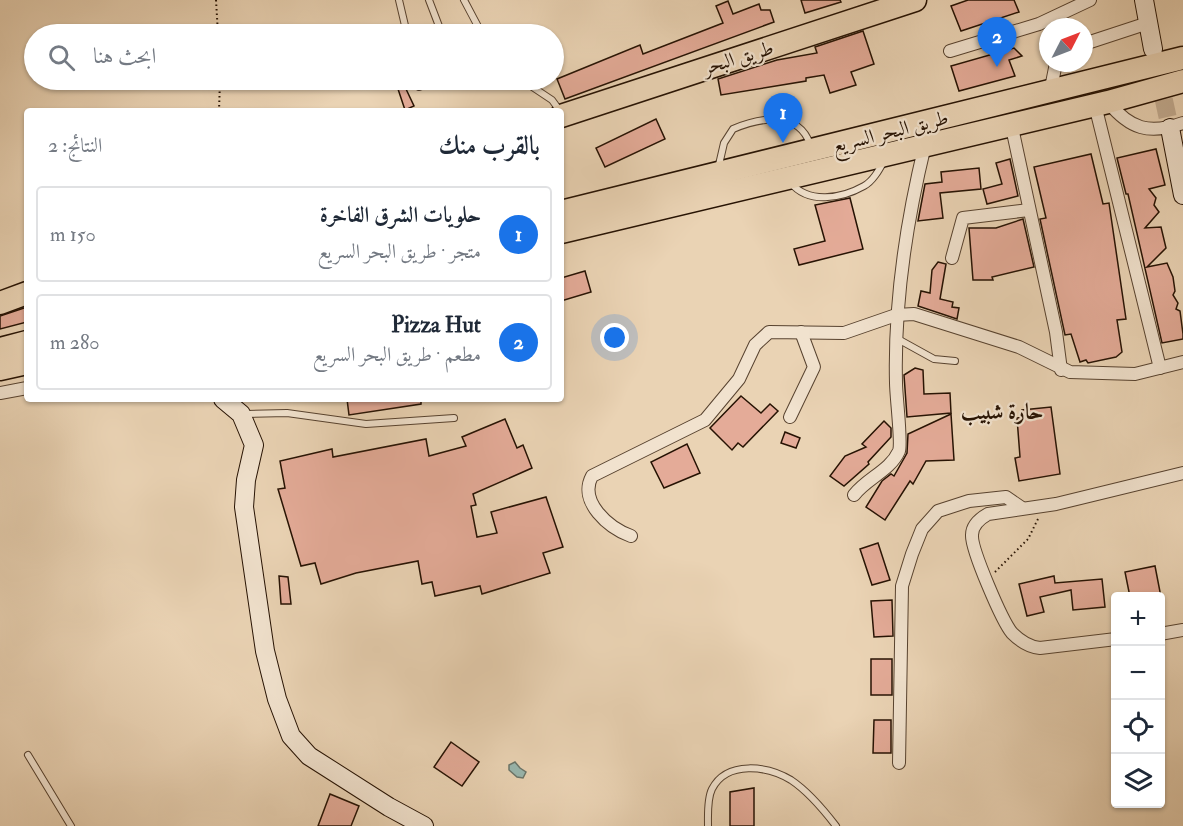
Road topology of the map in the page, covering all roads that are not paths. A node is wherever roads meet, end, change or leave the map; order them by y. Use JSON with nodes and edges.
{"nodes":[{"id":1,"x":399,"y":0,"type":"edge"},
{"id":2,"x":429,"y":0,"type":"edge"},
{"id":3,"x":464,"y":0,"type":"edge"},
{"id":4,"x":915,"y":0,"type":"edge"},
{"id":5,"x":1090,"y":0,"type":"edge"},
{"id":6,"x":1144,"y":0,"type":"edge"},
{"id":7,"x":1148,"y":23,"type":"junction"},
{"id":8,"x":405,"y":24,"type":"edge"},
{"id":9,"x":438,"y":24,"type":"edge"},
{"id":10,"x":477,"y":24,"type":"edge"},
{"id":11,"x":1093,"y":41,"type":"edge"},
{"id":12,"x":1153,"y":49,"type":"dead end"},
{"id":13,"x":950,"y":51,"type":"dead end"},
{"id":14,"x":1183,"y":58,"type":"edge"},
{"id":15,"x":1054,"y":72,"type":"edge"},
{"id":16,"x":1183,"y":81,"type":"edge"},
{"id":17,"x":537,"y":90,"type":"edge"},
{"id":18,"x":1050,"y":93,"type":"junction"},
{"id":19,"x":1101,"y":104,"type":"junction"},
{"id":20,"x":557,"y":108,"type":"edge"},
{"id":21,"x":564,"y":113,"type":"edge"},
{"id":22,"x":1011,"y":123,"type":"junction"},
{"id":23,"x":1176,"y":125,"type":"edge"},
{"id":24,"x":925,"y":145,"type":"junction"},
{"id":25,"x":813,"y":150,"type":"junction"},
{"id":26,"x":717,"y":172,"type":"junction"},
{"id":27,"x":1183,"y":195,"type":"edge"},
{"id":28,"x":1029,"y":210,"type":"junction"},
{"id":29,"x":564,"y":211,"type":"edge"},
{"id":30,"x":564,"y":231,"type":"edge"},
{"id":31,"x":952,"y":258,"type":"dead end"},
{"id":32,"x":24,"y":294,"type":"edge"},
{"id":33,"x":0,"y":303,"type":"edge"},
{"id":34,"x":896,"y":315,"type":"junction"},
{"id":35,"x":801,"y":332,"type":"junction"},
{"id":36,"x":895,"y":338,"type":"junction"},
{"id":37,"x":24,"y":343,"type":"edge"},
{"id":38,"x":0,"y":349,"type":"edge"},
{"id":39,"x":955,"y":361,"type":"dead end"},
{"id":40,"x":1183,"y":362,"type":"edge"},
{"id":41,"x":24,"y":364,"type":"edge"},
{"id":42,"x":1160,"y":368,"type":"junction"},
{"id":43,"x":0,"y":369,"type":"edge"},
{"id":44,"x":1061,"y":370,"type":"junction"},
{"id":45,"x":24,"y":389,"type":"edge"},
{"id":46,"x":0,"y":393,"type":"edge"},
{"id":47,"x":227,"y":402,"type":"edge"},
{"id":48,"x":241,"y":414,"type":"junction"},
{"id":49,"x":790,"y":417,"type":"dead end"},
{"id":50,"x":453,"y":418,"type":"dead end"},
{"id":51,"x":1183,"y":472,"type":"edge"},
{"id":52,"x":854,"y":495,"type":"dead end"},
{"id":53,"x":1022,"y":508,"type":"junction"},
{"id":54,"x":631,"y":536,"type":"dead end"},
{"id":55,"x":1183,"y":630,"type":"edge"},
{"id":56,"x":1165,"y":633,"type":"edge"},
{"id":57,"x":1111,"y":640,"type":"edge"},
{"id":58,"x":28,"y":755,"type":"dead end"},
{"id":59,"x":899,"y":763,"type":"dead end"},
{"id":60,"x":71,"y":826,"type":"edge"},
{"id":61,"x":424,"y":826,"type":"edge"},
{"id":62,"x":708,"y":826,"type":"edge"},
{"id":63,"x":836,"y":826,"type":"edge"}],
"edges":[{"from":1,"to":8,"type":"lane"},
{"from":2,"to":9,"type":"lane"},
{"from":3,"to":10,"type":"lane"},
{"from":4,"to":21,"type":"highway","name":"طريق البحر"},
{"from":5,"to":13,"type":"street"},
{"from":6,"to":7,"type":"street"},
{"from":7,"to":11,"type":"street"},
{"from":7,"to":12,"type":"street"},
{"from":14,"to":18,"type":"highway","name":"طريق البحر السريع"},
{"from":15,"to":18,"type":"street"},
{"from":16,"to":19,"type":"highway","name":"طريق البحر السريع"},
{"from":17,"to":20,"type":"lane"},
{"from":18,"to":25,"type":"highway","name":"طريق البحر السريع"},
{"from":19,"to":22,"type":"highway","name":"طريق البحر السريع"},
{"from":19,"to":23,"type":"street"},
{"from":19,"to":42,"type":"street"},
{"from":22,"to":24,"type":"highway","name":"طريق البحر السريع"},
{"from":22,"to":28,"type":"street"},
{"from":23,"to":27,"type":"street"},
{"from":24,"to":30,"type":"highway","name":"طريق البحر السريع"},
{"from":24,"to":34,"type":"street"},
{"from":25,"to":26,"type":"highway","name":"طريق البحر السريع"},
{"from":25,"to":26,"type":"lane"},
{"from":26,"to":29,"type":"highway","name":"طريق البحر السريع"},
{"from":28,"to":31,"type":"street"},
{"from":28,"to":44,"type":"street"},
{"from":32,"to":33,"type":"highway"},
{"from":34,"to":35,"type":"street"},
{"from":34,"to":36,"type":"street"},
{"from":34,"to":44,"type":"street"},
{"from":35,"to":49,"type":"street"},
{"from":35,"to":54,"type":"street"},
{"from":36,"to":39,"type":"lane"},
{"from":36,"to":52,"type":"street"},
{"from":37,"to":38,"type":"highway"},
{"from":40,"to":42,"type":"street"},
{"from":41,"to":43,"type":"highway"},
{"from":42,"to":44,"type":"street"},
{"from":45,"to":46,"type":"street"},
{"from":47,"to":48,"type":"street"},
{"from":48,"to":50,"type":"lane"},
{"from":48,"to":61,"type":"street"},
{"from":51,"to":53,"type":"street"},
{"from":53,"to":57,"type":"street"},
{"from":53,"to":59,"type":"street"},
{"from":55,"to":56,"type":"street"},
{"from":58,"to":60,"type":"lane"},
{"from":62,"to":63,"type":"lane"}]}
